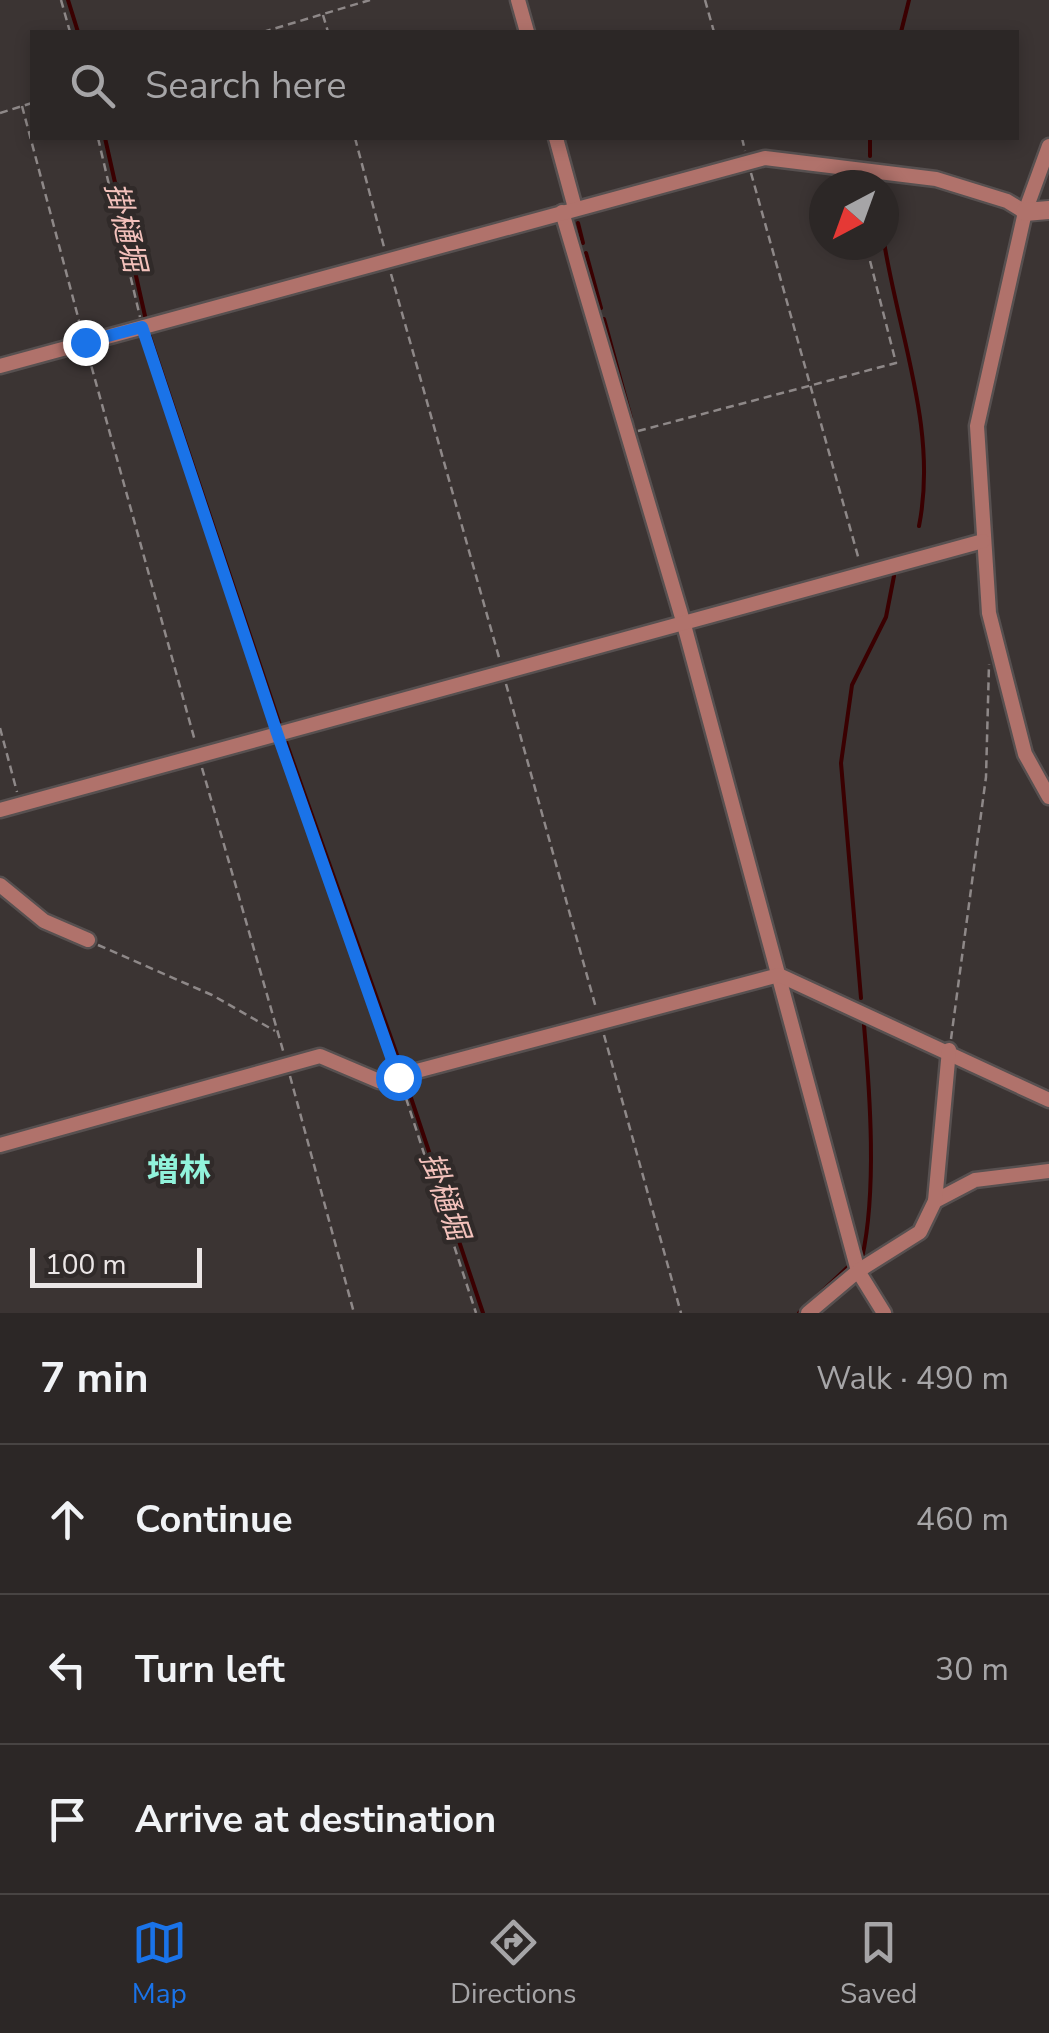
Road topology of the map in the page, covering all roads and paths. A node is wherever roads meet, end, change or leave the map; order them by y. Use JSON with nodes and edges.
{"nodes":[{"id":1,"x":61,"y":0,"type":"edge"},
{"id":2,"x":370,"y":0,"type":"edge"},
{"id":3,"x":518,"y":0,"type":"edge"},
{"id":4,"x":705,"y":0,"type":"edge"},
{"id":5,"x":323,"y":14,"type":"junction"},
{"id":6,"x":69,"y":30,"type":"edge"},
{"id":7,"x":269,"y":30,"type":"edge"},
{"id":8,"x":327,"y":30,"type":"edge"},
{"id":9,"x":526,"y":30,"type":"edge"},
{"id":10,"x":713,"y":30,"type":"edge"},
{"id":11,"x":30,"y":104,"type":"edge"},
{"id":12,"x":22,"y":106,"type":"junction"},
{"id":13,"x":0,"y":113,"type":"edge"},
{"id":14,"x":30,"y":136,"type":"edge"},
{"id":15,"x":31,"y":140,"type":"edge"},
{"id":16,"x":99,"y":140,"type":"edge"},
{"id":17,"x":356,"y":140,"type":"edge"},
{"id":18,"x":556,"y":140,"type":"edge"},
{"id":19,"x":742,"y":140,"type":"edge"},
{"id":20,"x":1049,"y":146,"type":"edge"},
{"id":21,"x":748,"y":162,"type":"junction"},
{"id":22,"x":568,"y":210,"type":"junction"},
{"id":23,"x":1049,"y":210,"type":"edge"},
{"id":24,"x":1025,"y":212,"type":"junction"},
{"id":25,"x":387,"y":260,"type":"junction"},
{"id":26,"x":870,"y":260,"type":"edge"},
{"id":27,"x":146,"y":326,"type":"junction"},
{"id":28,"x":85,"y":342,"type":"junction"},
{"id":29,"x":0,"y":366,"type":"edge"},
{"id":30,"x":809,"y":386,"type":"junction"},
{"id":31,"x":628,"y":434,"type":"junction"},
{"id":32,"x":983,"y":541,"type":"junction"},
{"id":33,"x":863,"y":573,"type":"junction"},
{"id":34,"x":683,"y":620,"type":"junction"},
{"id":35,"x":996,"y":639,"type":"junction"},
{"id":36,"x":503,"y":673,"type":"junction"},
{"id":37,"x":0,"y":728,"type":"edge"},
{"id":38,"x":281,"y":732,"type":"junction"},
{"id":39,"x":198,"y":754,"type":"junction"},
{"id":40,"x":1049,"y":796,"type":"edge"},
{"id":41,"x":20,"y":804,"type":"junction"},
{"id":42,"x":0,"y":810,"type":"edge"},
{"id":43,"x":0,"y":885,"type":"edge"},
{"id":44,"x":88,"y":940,"type":"joint"},
{"id":45,"x":779,"y":975,"type":"junction"},
{"id":46,"x":600,"y":1023,"type":"junction"},
{"id":47,"x":278,"y":1032,"type":"junction"},
{"id":48,"x":950,"y":1050,"type":"junction"},
{"id":49,"x":287,"y":1064,"type":"junction"},
{"id":50,"x":402,"y":1076,"type":"junction"},
{"id":51,"x":1049,"y":1100,"type":"edge"},
{"id":52,"x":0,"y":1144,"type":"edge"},
{"id":53,"x":1049,"y":1171,"type":"edge"},
{"id":54,"x":935,"y":1202,"type":"junction"},
{"id":55,"x":858,"y":1270,"type":"junction"},
{"id":56,"x":354,"y":1313,"type":"edge"},
{"id":57,"x":476,"y":1313,"type":"edge"},
{"id":58,"x":681,"y":1313,"type":"edge"},
{"id":59,"x":808,"y":1313,"type":"edge"},
{"id":60,"x":884,"y":1313,"type":"edge"}],
"edges":[{"from":1,"to":6,"type":"path"},
{"from":2,"to":5,"type":"path"},
{"from":3,"to":9,"type":"street"},
{"from":4,"to":10,"type":"path"},
{"from":5,"to":7,"type":"path"},
{"from":5,"to":8,"type":"path"},
{"from":11,"to":12,"type":"path"},
{"from":12,"to":13,"type":"path"},
{"from":12,"to":14,"type":"path"},
{"from":15,"to":28,"type":"path"},
{"from":16,"to":27,"type":"path"},
{"from":17,"to":25,"type":"path"},
{"from":18,"to":22,"type":"street"},
{"from":19,"to":21,"type":"path"},
{"from":20,"to":24,"type":"street"},
{"from":21,"to":22,"type":"street"},
{"from":21,"to":24,"type":"street"},
{"from":21,"to":30,"type":"path"},
{"from":22,"to":25,"type":"street"},
{"from":22,"to":31,"type":"street"},
{"from":23,"to":24,"type":"street"},
{"from":24,"to":32,"type":"street"},
{"from":25,"to":27,"type":"street"},
{"from":25,"to":36,"type":"path"},
{"from":26,"to":30,"type":"path"},
{"from":27,"to":28,"type":"street"},
{"from":27,"to":38,"type":"path"},
{"from":28,"to":29,"type":"street"},
{"from":28,"to":39,"type":"path"},
{"from":30,"to":31,"type":"path"},
{"from":30,"to":33,"type":"path"},
{"from":31,"to":34,"type":"street"},
{"from":32,"to":33,"type":"street"},
{"from":32,"to":35,"type":"street"},
{"from":33,"to":34,"type":"street"},
{"from":34,"to":36,"type":"street"},
{"from":34,"to":45,"type":"street"},
{"from":35,"to":40,"type":"street"},
{"from":35,"to":48,"type":"path"},
{"from":36,"to":38,"type":"street"},
{"from":36,"to":46,"type":"path"},
{"from":37,"to":41,"type":"path"},
{"from":38,"to":39,"type":"street"},
{"from":38,"to":50,"type":"path"},
{"from":39,"to":41,"type":"street"},
{"from":39,"to":47,"type":"path"},
{"from":41,"to":42,"type":"street"},
{"from":43,"to":44,"type":"street"},
{"from":44,"to":47,"type":"path"},
{"from":45,"to":46,"type":"street"},
{"from":45,"to":48,"type":"street"},
{"from":45,"to":55,"type":"street"},
{"from":46,"to":50,"type":"street"},
{"from":46,"to":58,"type":"path"},
{"from":47,"to":49,"type":"path"},
{"from":48,"to":51,"type":"street"},
{"from":48,"to":54,"type":"street"},
{"from":49,"to":50,"type":"street"},
{"from":49,"to":52,"type":"street"},
{"from":49,"to":56,"type":"path"},
{"from":50,"to":57,"type":"path"},
{"from":53,"to":54,"type":"street"},
{"from":54,"to":55,"type":"street"},
{"from":55,"to":59,"type":"street"},
{"from":55,"to":60,"type":"street"}]}
